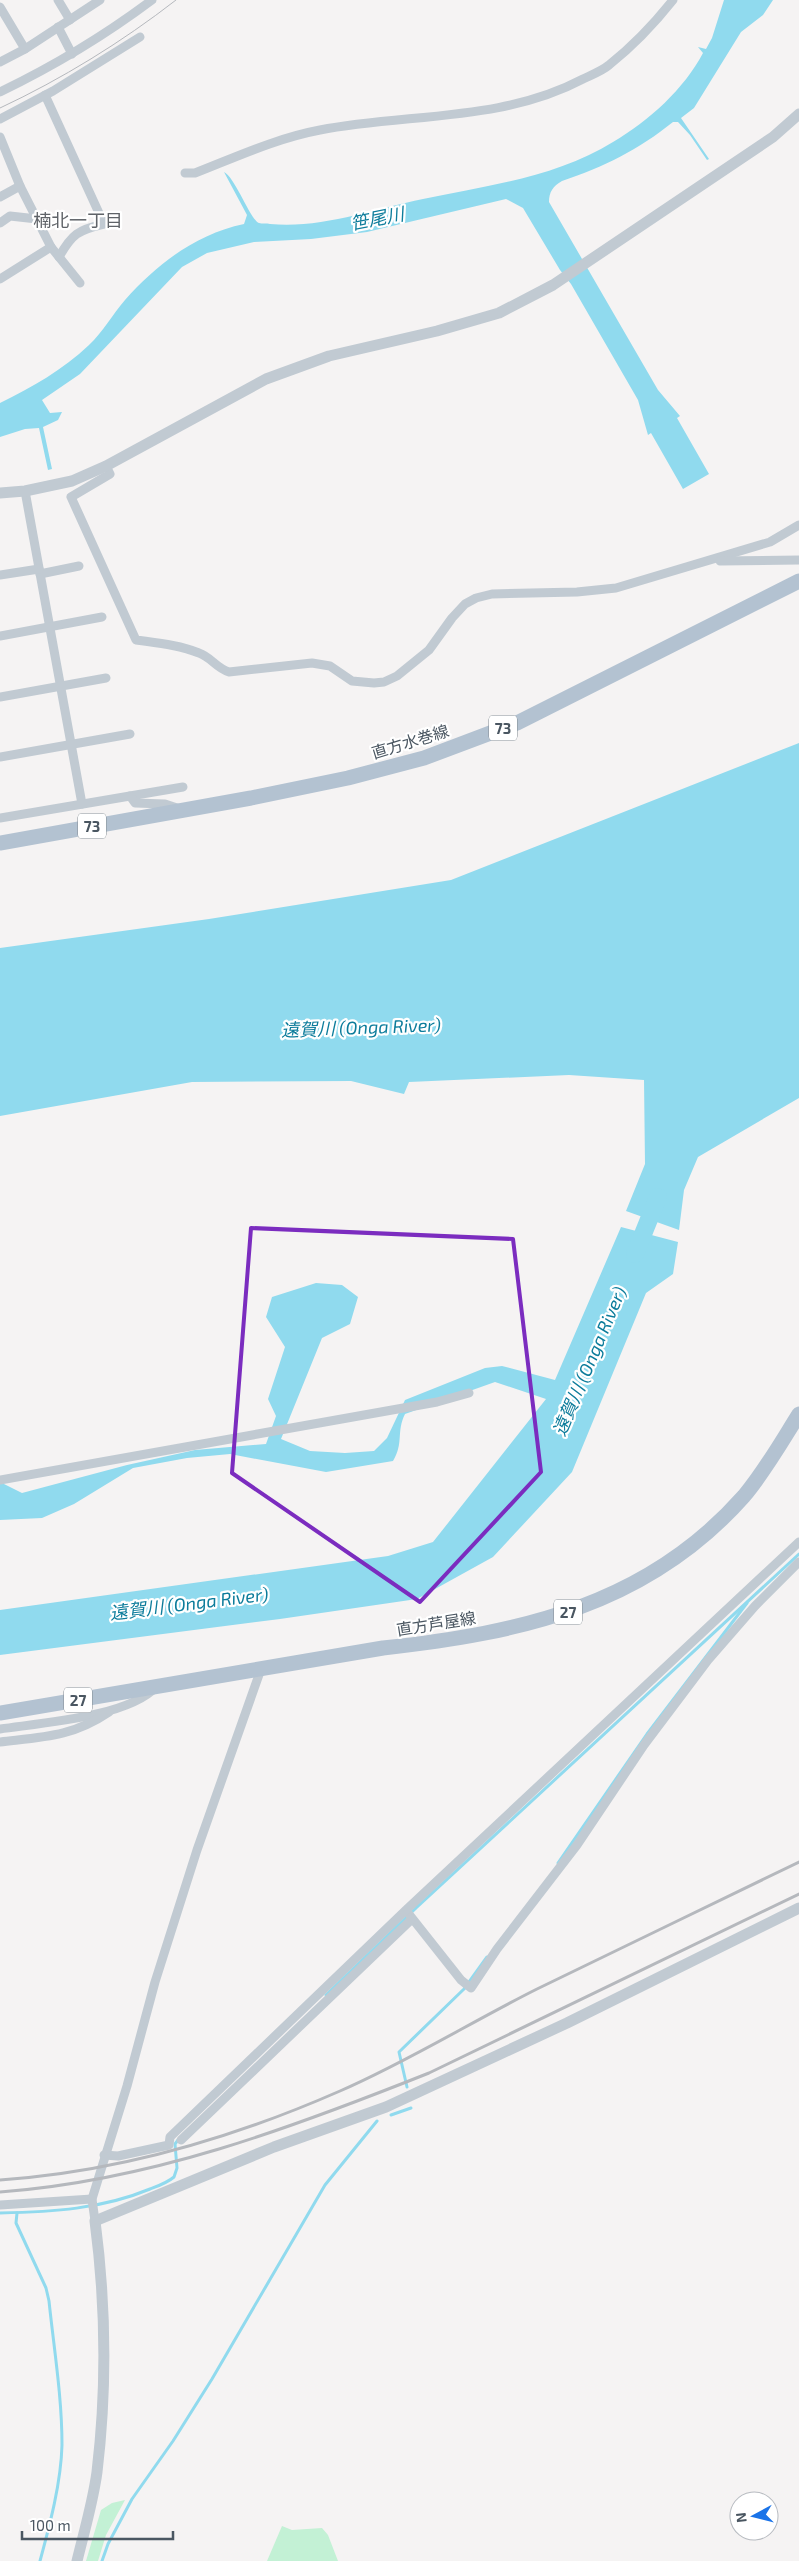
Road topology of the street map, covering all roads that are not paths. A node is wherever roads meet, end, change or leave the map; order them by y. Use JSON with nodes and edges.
{"nodes":[{"id":1,"x":58,"y":0,"type":"edge"},
{"id":2,"x":100,"y":0,"type":"edge"},
{"id":3,"x":152,"y":0,"type":"edge"},
{"id":4,"x":673,"y":0,"type":"edge"},
{"id":5,"x":0,"y":7,"type":"edge"},
{"id":6,"x":70,"y":20,"type":"junction"},
{"id":7,"x":58,"y":27,"type":"junction"},
{"id":8,"x":140,"y":38,"type":"dead end"},
{"id":9,"x":25,"y":49,"type":"junction"},
{"id":10,"x":72,"y":54,"type":"junction"},
{"id":11,"x":0,"y":62,"type":"edge"},
{"id":12,"x":0,"y":92,"type":"edge"},
{"id":13,"x":45,"y":95,"type":"junction"},
{"id":14,"x":799,"y":114,"type":"edge"},
{"id":15,"x":0,"y":119,"type":"edge"},
{"id":16,"x":1,"y":143,"type":"edge"},
{"id":17,"x":185,"y":173,"type":"dead end"},
{"id":18,"x":20,"y":186,"type":"junction"},
{"id":19,"x":0,"y":197,"type":"edge"},
{"id":20,"x":37,"y":219,"type":"junction"},
{"id":21,"x":0,"y":223,"type":"edge"},
{"id":22,"x":51,"y":247,"type":"junction"},
{"id":23,"x":59,"y":257,"type":"junction"},
{"id":24,"x":0,"y":280,"type":"edge"},
{"id":25,"x":80,"y":282,"type":"dead end"},
{"id":26,"x":106,"y":466,"type":"junction"},
{"id":27,"x":25,"y":491,"type":"junction"},
{"id":28,"x":0,"y":493,"type":"edge"},
{"id":29,"x":799,"y":525,"type":"edge"},
{"id":30,"x":714,"y":560,"type":"junction"},
{"id":31,"x":799,"y":560,"type":"edge"},
{"id":32,"x":80,"y":566,"type":"dead end"},
{"id":33,"x":40,"y":572,"type":"junction"},
{"id":34,"x":0,"y":575,"type":"edge"},
{"id":35,"x":799,"y":581,"type":"edge"},
{"id":36,"x":102,"y":617,"type":"dead end"},
{"id":37,"x":49,"y":626,"type":"junction"},
{"id":38,"x":0,"y":636,"type":"edge"},
{"id":39,"x":106,"y":678,"type":"dead end"},
{"id":40,"x":60,"y":686,"type":"junction"},
{"id":41,"x":0,"y":697,"type":"edge"},
{"id":42,"x":130,"y":734,"type":"dead end"},
{"id":43,"x":71,"y":745,"type":"junction"},
{"id":44,"x":0,"y":757,"type":"edge"},
{"id":45,"x":183,"y":787,"type":"dead end"},
{"id":46,"x":130,"y":796,"type":"junction"},
{"id":47,"x":82,"y":804,"type":"junction"},
{"id":48,"x":184,"y":810,"type":"junction"},
{"id":49,"x":0,"y":818,"type":"edge"},
{"id":50,"x":0,"y":843,"type":"edge"},
{"id":51,"x":469,"y":1393,"type":"dead end"},
{"id":52,"x":799,"y":1414,"type":"edge"},
{"id":53,"x":0,"y":1480,"type":"edge"},
{"id":54,"x":799,"y":1542,"type":"edge"},
{"id":55,"x":799,"y":1562,"type":"edge"},
{"id":56,"x":261,"y":1669,"type":"junction"},
{"id":57,"x":156,"y":1687,"type":"junction"},
{"id":58,"x":112,"y":1710,"type":"junction"},
{"id":59,"x":0,"y":1713,"type":"edge"},
{"id":60,"x":0,"y":1730,"type":"edge"},
{"id":61,"x":0,"y":1742,"type":"edge"},
{"id":62,"x":799,"y":1908,"type":"edge"},
{"id":63,"x":181,"y":2140,"type":"dead end"},
{"id":64,"x":104,"y":2155,"type":"junction"},
{"id":65,"x":0,"y":2205,"type":"edge"},
{"id":66,"x":93,"y":2209,"type":"junction"},
{"id":67,"x":77,"y":2561,"type":"edge"}],
"edges":[{"from":1,"to":6,"type":"street"},
{"from":2,"to":6,"type":"street"},
{"from":3,"to":10,"type":"street"},
{"from":4,"to":17,"type":"street"},
{"from":5,"to":9,"type":"street"},
{"from":6,"to":7,"type":"street"},
{"from":7,"to":9,"type":"street"},
{"from":7,"to":10,"type":"street"},
{"from":8,"to":13,"type":"street"},
{"from":9,"to":11,"type":"street"},
{"from":10,"to":12,"type":"street"},
{"from":13,"to":15,"type":"street"},
{"from":13,"to":23,"type":"street"},
{"from":14,"to":26,"type":"street"},
{"from":16,"to":18,"type":"street"},
{"from":18,"to":19,"type":"street"},
{"from":18,"to":20,"type":"street"},
{"from":20,"to":21,"type":"street"},
{"from":20,"to":22,"type":"street"},
{"from":22,"to":23,"type":"street"},
{"from":22,"to":24,"type":"street"},
{"from":23,"to":25,"type":"street"},
{"from":26,"to":27,"type":"street"},
{"from":26,"to":30,"type":"street"},
{"from":27,"to":28,"type":"street"},
{"from":27,"to":33,"type":"street"},
{"from":29,"to":30,"type":"street"},
{"from":30,"to":31,"type":"street"},
{"from":32,"to":33,"type":"street"},
{"from":33,"to":34,"type":"street"},
{"from":33,"to":37,"type":"street"},
{"from":35,"to":48,"type":"main road","name":"直方水巻線","number":"73"},
{"from":36,"to":37,"type":"street"},
{"from":37,"to":38,"type":"street"},
{"from":37,"to":40,"type":"street"},
{"from":39,"to":40,"type":"street"},
{"from":40,"to":41,"type":"street"},
{"from":40,"to":43,"type":"street"},
{"from":42,"to":43,"type":"street"},
{"from":43,"to":44,"type":"street"},
{"from":43,"to":47,"type":"street"},
{"from":45,"to":46,"type":"street"},
{"from":46,"to":47,"type":"street"},
{"from":46,"to":48,"type":"street"},
{"from":47,"to":49,"type":"street"},
{"from":48,"to":50,"type":"main road","name":"直方水巻線","number":"73"},
{"from":51,"to":53,"type":"street"},
{"from":52,"to":56,"type":"main road","name":"直方芦屋線","number":"27"},
{"from":54,"to":64,"type":"street"},
{"from":55,"to":63,"type":"street"},
{"from":56,"to":57,"type":"main road","name":"直方芦屋線","number":"27"},
{"from":56,"to":64,"type":"street"},
{"from":57,"to":58,"type":"street"},
{"from":57,"to":59,"type":"main road","name":"直方芦屋線","number":"27"},
{"from":58,"to":60,"type":"street"},
{"from":58,"to":61,"type":"street"},
{"from":62,"to":66,"type":"street"},
{"from":64,"to":66,"type":"street"},
{"from":65,"to":66,"type":"street"},
{"from":66,"to":67,"type":"street"}]}
